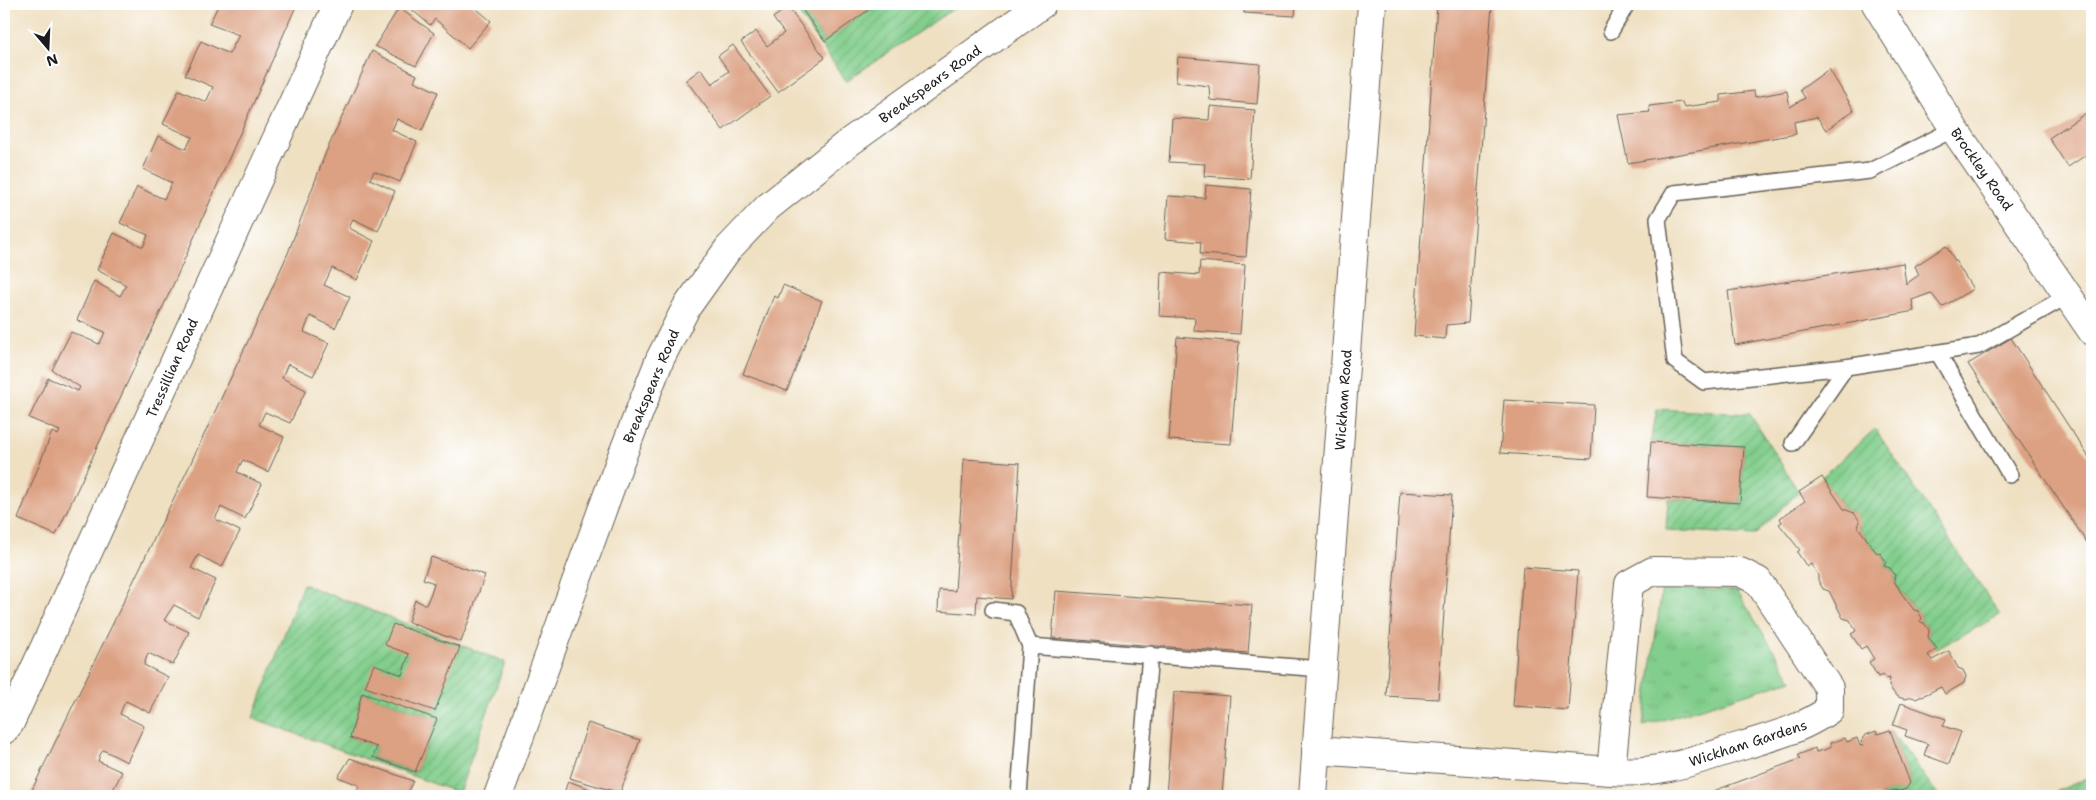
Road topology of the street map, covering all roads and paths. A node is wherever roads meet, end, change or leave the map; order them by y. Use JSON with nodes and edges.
{"nodes":[{"id":1,"x":338,"y":4,"type":"edge"},
{"id":2,"x":1042,"y":4,"type":"edge"},
{"id":3,"x":1372,"y":4,"type":"edge"},
{"id":4,"x":1627,"y":4,"type":"edge"},
{"id":5,"x":1876,"y":4,"type":"edge"},
{"id":6,"x":1611,"y":31,"type":"dead end"},
{"id":7,"x":1954,"y":129,"type":"junction"},
{"id":8,"x":2069,"y":295,"type":"junction"},
{"id":9,"x":2092,"y":331,"type":"edge"},
{"id":10,"x":1938,"y":353,"type":"junction"},
{"id":11,"x":1846,"y":367,"type":"junction"},
{"id":12,"x":1793,"y":443,"type":"dead end"},
{"id":13,"x":2010,"y":475,"type":"dead end"},
{"id":14,"x":993,"y":610,"type":"dead end"},
{"id":15,"x":1030,"y":646,"type":"junction"},
{"id":16,"x":1150,"y":654,"type":"junction"},
{"id":17,"x":1322,"y":669,"type":"junction"},
{"id":18,"x":4,"y":730,"type":"edge"},
{"id":19,"x":1316,"y":750,"type":"junction"},
{"id":20,"x":1611,"y":771,"type":"junction"},
{"id":21,"x":498,"y":796,"type":"edge"},
{"id":22,"x":1019,"y":796,"type":"edge"},
{"id":23,"x":1138,"y":796,"type":"edge"},
{"id":24,"x":1313,"y":796,"type":"edge"}],
"edges":[{"from":1,"to":18,"type":"street","name":"Tressillian Road"},
{"from":2,"to":21,"type":"street","name":"Breakspears Road"},
{"from":3,"to":17,"type":"street","name":"Wickham Road"},
{"from":4,"to":6,"type":"lane"},
{"from":5,"to":7,"type":"street","name":"Brockley Road"},
{"from":7,"to":8,"type":"street","name":"Brockley Road"},
{"from":7,"to":11,"type":"lane"},
{"from":8,"to":9,"type":"street","name":"Brockley Road"},
{"from":8,"to":10,"type":"lane"},
{"from":10,"to":11,"type":"lane"},
{"from":10,"to":13,"type":"lane"},
{"from":11,"to":12,"type":"lane"},
{"from":14,"to":15,"type":"lane"},
{"from":15,"to":16,"type":"lane"},
{"from":15,"to":22,"type":"lane"},
{"from":16,"to":17,"type":"lane"},
{"from":16,"to":23,"type":"lane"},
{"from":17,"to":19,"type":"street","name":"Wickham Road"},
{"from":19,"to":20,"type":"street","name":"Wickham Gardens"},
{"from":19,"to":24,"type":"street","name":"Wickham Road"},
{"from":20,"to":20,"type":"street","name":"Wickham Gardens"}]}
